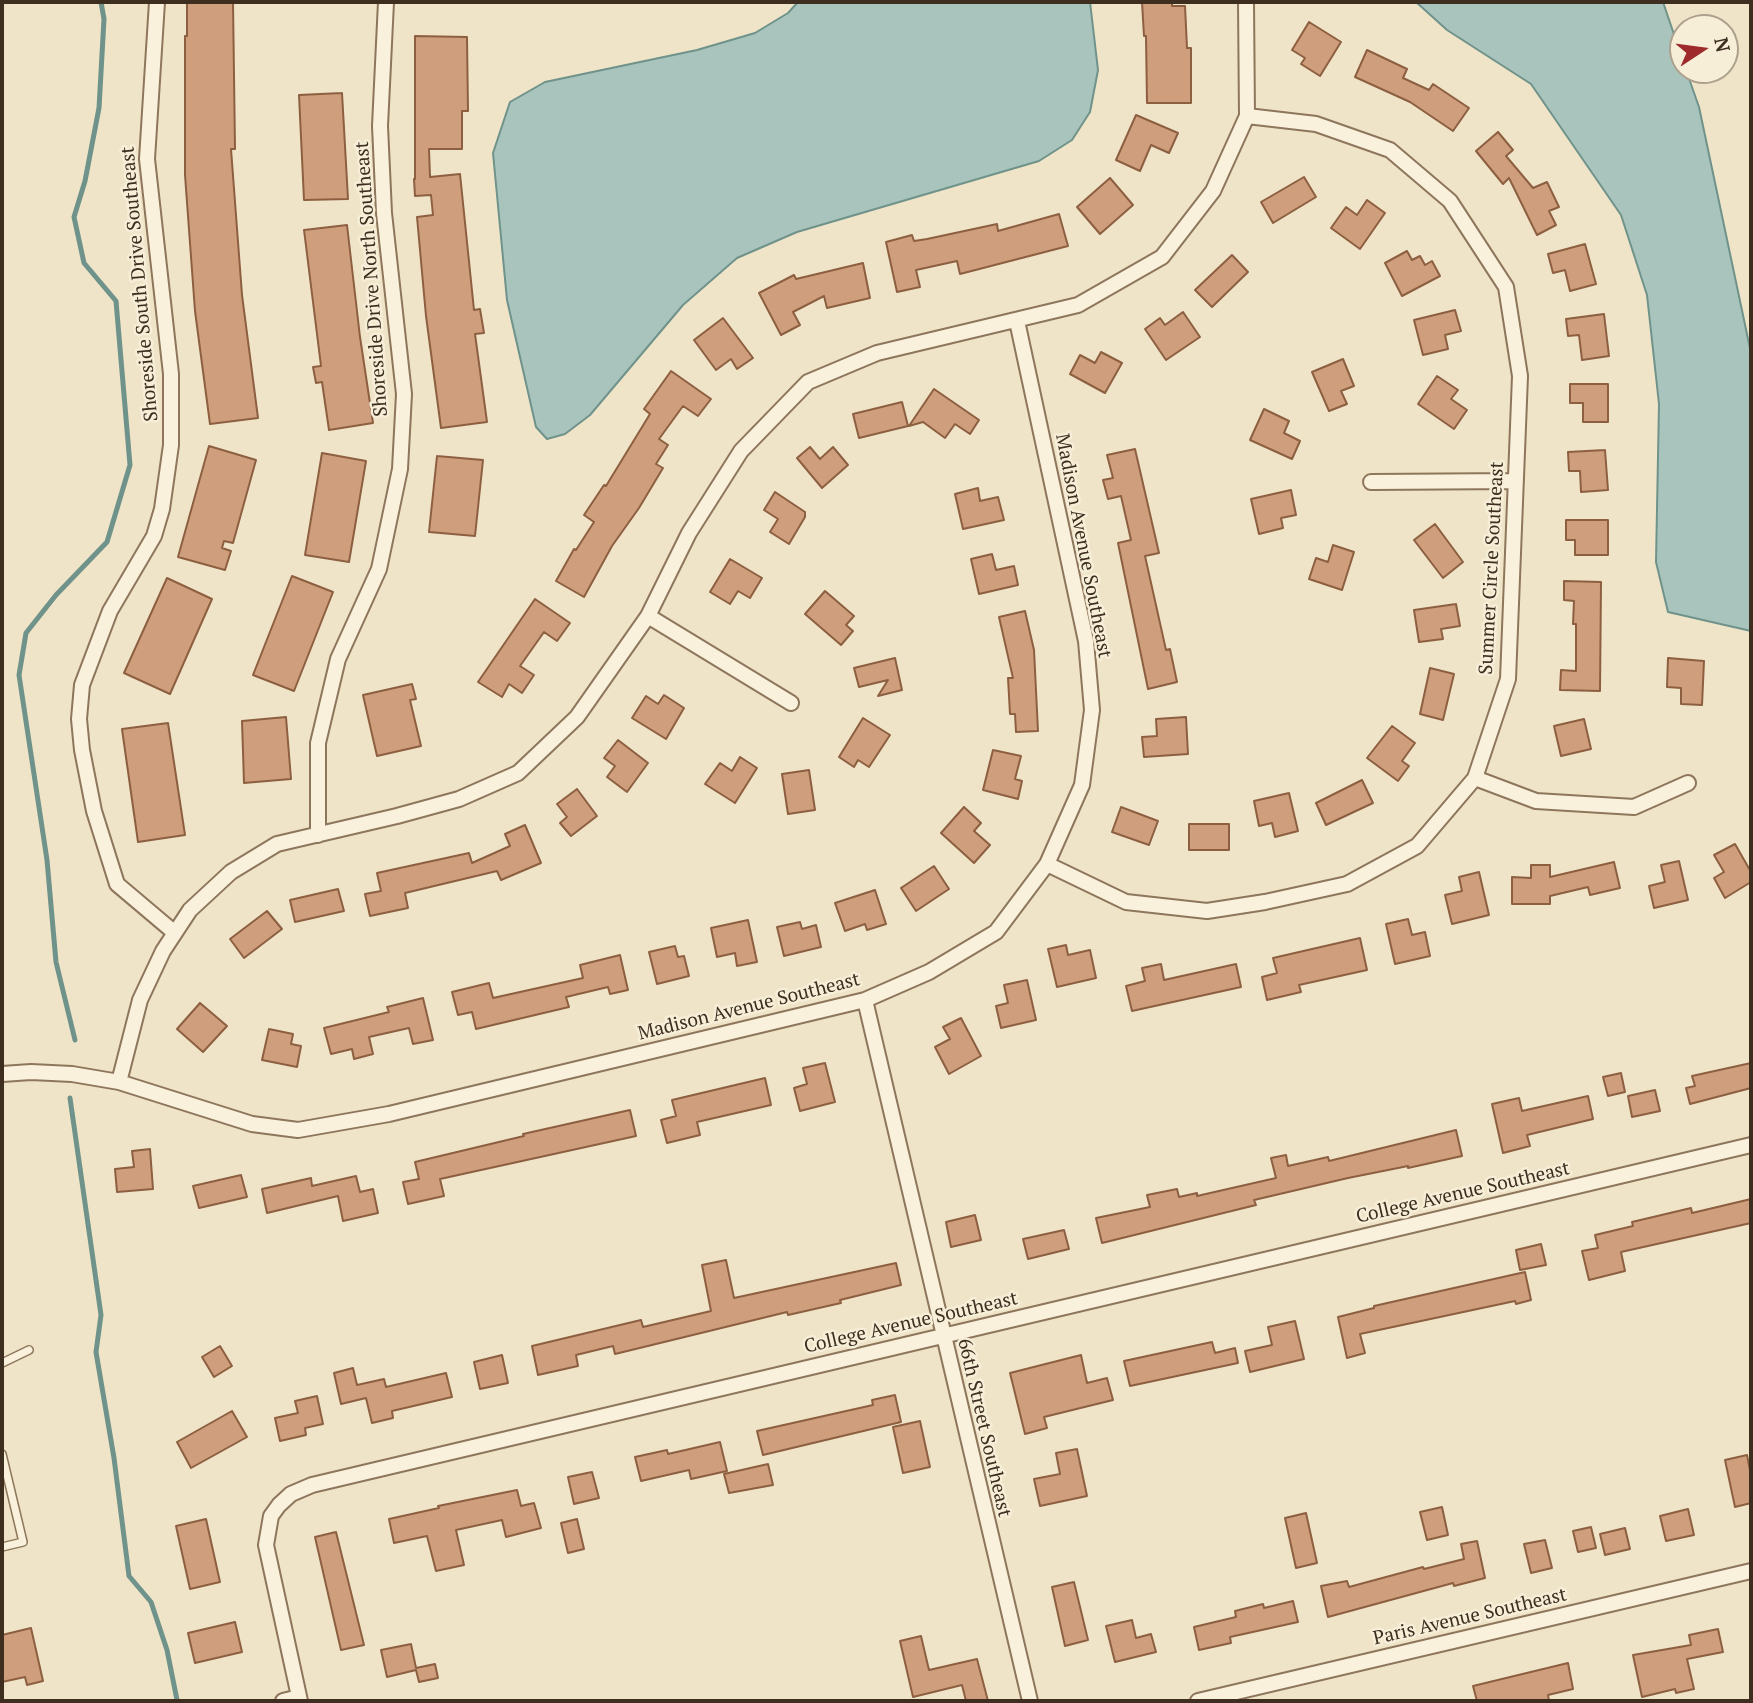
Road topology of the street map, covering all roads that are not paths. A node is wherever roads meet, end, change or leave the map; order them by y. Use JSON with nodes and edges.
{"nodes":[{"id":1,"x":157,"y":2,"type":"edge"},
{"id":2,"x":386,"y":2,"type":"edge"},
{"id":3,"x":1247,"y":2,"type":"edge"},
{"id":4,"x":1247,"y":117,"type":"junction"},
{"id":5,"x":1017,"y":321,"type":"junction"},
{"id":6,"x":1515,"y":481,"type":"junction"},
{"id":7,"x":1371,"y":482,"type":"dead end"},
{"id":8,"x":648,"y":617,"type":"junction"},
{"id":9,"x":791,"y":703,"type":"dead end"},
{"id":10,"x":1475,"y":778,"type":"junction"},
{"id":11,"x":1688,"y":783,"type":"dead end"},
{"id":12,"x":318,"y":835,"type":"junction"},
{"id":13,"x":1046,"y":864,"type":"junction"},
{"id":14,"x":175,"y":933,"type":"junction"},
{"id":15,"x":865,"y":1000,"type":"junction"},
{"id":16,"x":2,"y":1074,"type":"edge"},
{"id":17,"x":118,"y":1082,"type":"junction"},
{"id":18,"x":1751,"y":1145,"type":"edge"},
{"id":19,"x":942,"y":1336,"type":"junction"},
{"id":20,"x":29,"y":1350,"type":"dead end"},
{"id":21,"x":2,"y":1363,"type":"edge"},
{"id":22,"x":2,"y":1454,"type":"edge"},
{"id":23,"x":2,"y":1547,"type":"edge"},
{"id":24,"x":1751,"y":1570,"type":"edge"},
{"id":25,"x":300,"y":1699,"type":"edge"},
{"id":26,"x":283,"y":1701,"type":"edge"},
{"id":27,"x":1030,"y":1701,"type":"edge"},
{"id":28,"x":1198,"y":1701,"type":"edge"}],
"edges":[{"from":1,"to":14,"type":"street","name":"Shoreside South Drive Southeast"},
{"from":2,"to":12,"type":"street","name":"Shoreside Drive North Southeast"},
{"from":3,"to":4,"type":"street"},
{"from":4,"to":5,"type":"street"},
{"from":4,"to":6,"type":"street","name":"Summer Circle Southeast"},
{"from":5,"to":8,"type":"street"},
{"from":5,"to":13,"type":"street","name":"Madison Avenue Southeast"},
{"from":6,"to":7,"type":"street"},
{"from":6,"to":10,"type":"street","name":"Summer Circle Southeast"},
{"from":8,"to":9,"type":"street"},
{"from":8,"to":12,"type":"street"},
{"from":10,"to":11,"type":"street"},
{"from":10,"to":13,"type":"street","name":"Summer Circle Southeast"},
{"from":12,"to":14,"type":"street"},
{"from":13,"to":15,"type":"street","name":"Madison Avenue Southeast"},
{"from":14,"to":17,"type":"street"},
{"from":15,"to":17,"type":"street","name":"Madison Avenue Southeast"},
{"from":15,"to":19,"type":"street","name":"66th Street Southeast"},
{"from":16,"to":17,"type":"street","name":"Madison Avenue Southeast"},
{"from":18,"to":19,"type":"street","name":"College Avenue Southeast"},
{"from":19,"to":25,"type":"street","name":"College Avenue Southeast"},
{"from":19,"to":27,"type":"street","name":"66th Street Southeast"},
{"from":20,"to":21,"type":"lane"},
{"from":22,"to":23,"type":"lane"},
{"from":24,"to":28,"type":"street","name":"Paris Avenue Southeast"},
{"from":25,"to":26,"type":"street"}]}
